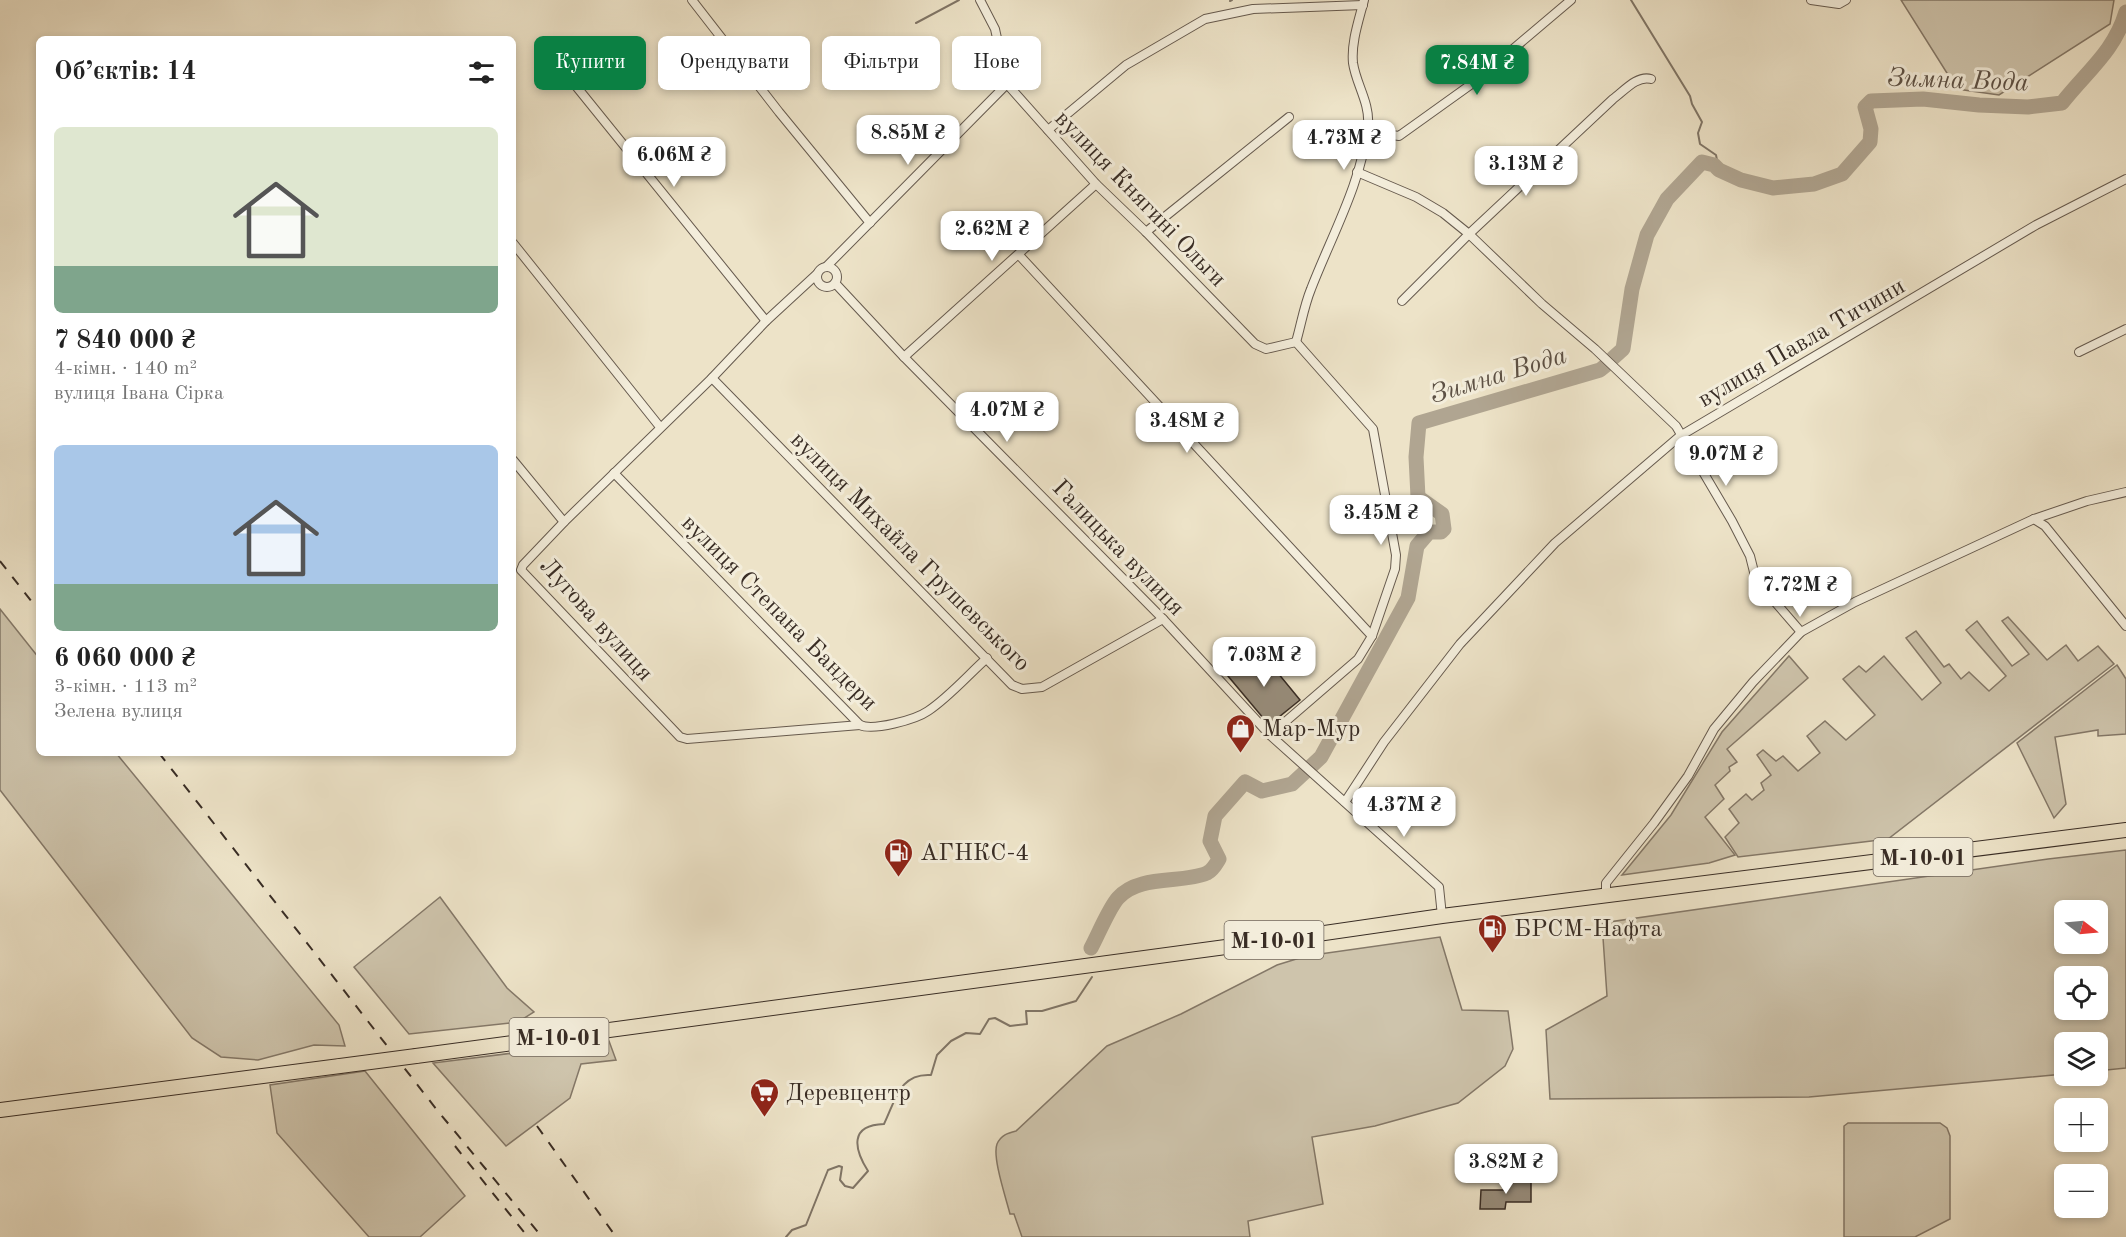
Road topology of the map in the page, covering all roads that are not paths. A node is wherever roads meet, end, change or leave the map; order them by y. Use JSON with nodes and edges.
{"nodes":[{"id":1,"x":692,"y":0,"type":"edge"},
{"id":2,"x":980,"y":0,"type":"edge"},
{"id":3,"x":1571,"y":0,"type":"edge"},
{"id":4,"x":1811,"y":0,"type":"edge"},
{"id":5,"x":1846,"y":0,"type":"edge"},
{"id":6,"x":1363,"y":2,"type":"edge"},
{"id":7,"x":997,"y":36,"type":"edge"},
{"id":8,"x":1652,"y":79,"type":"dead end"},
{"id":9,"x":579,"y":90,"type":"edge"},
{"id":10,"x":1001,"y":90,"type":"edge"},
{"id":11,"x":1012,"y":90,"type":"edge"},
{"id":12,"x":1289,"y":117,"type":"dead end"},
{"id":13,"x":1368,"y":125,"type":"junction"},
{"id":14,"x":1048,"y":130,"type":"junction"},
{"id":15,"x":1357,"y":172,"type":"junction"},
{"id":16,"x":2126,"y":179,"type":"edge"},
{"id":17,"x":1096,"y":184,"type":"junction"},
{"id":18,"x":870,"y":223,"type":"junction"},
{"id":19,"x":1146,"y":232,"type":"junction"},
{"id":20,"x":1469,"y":234,"type":"junction"},
{"id":21,"x":516,"y":247,"type":"edge"},
{"id":22,"x":1019,"y":255,"type":"junction"},
{"id":23,"x":826,"y":267,"type":"junction"},
{"id":24,"x":817,"y":274,"type":"junction"},
{"id":25,"x":835,"y":283,"type":"junction"},
{"id":26,"x":1402,"y":302,"type":"dead end"},
{"id":27,"x":766,"y":321,"type":"junction"},
{"id":28,"x":2126,"y":329,"type":"edge"},
{"id":29,"x":1296,"y":342,"type":"junction"},
{"id":30,"x":2079,"y":352,"type":"dead end"},
{"id":31,"x":904,"y":357,"type":"junction"},
{"id":32,"x":712,"y":378,"type":"junction"},
{"id":33,"x":660,"y":427,"type":"junction"},
{"id":34,"x":1680,"y":436,"type":"junction"},
{"id":35,"x":516,"y":464,"type":"edge"},
{"id":36,"x":614,"y":473,"type":"junction"},
{"id":37,"x":2126,"y":492,"type":"edge"},
{"id":38,"x":2034,"y":519,"type":"junction"},
{"id":39,"x":564,"y":522,"type":"junction"},
{"id":40,"x":1163,"y":619,"type":"junction"},
{"id":41,"x":2126,"y":626,"type":"edge"},
{"id":42,"x":1801,"y":632,"type":"junction"},
{"id":43,"x":1372,"y":636,"type":"junction"},
{"id":44,"x":987,"y":658,"type":"junction"},
{"id":45,"x":860,"y":725,"type":"junction"},
{"id":46,"x":1270,"y":735,"type":"junction"},
{"id":47,"x":1345,"y":802,"type":"junction"},
{"id":48,"x":2126,"y":830,"type":"edge"},
{"id":49,"x":1606,"y":897,"type":"junction"},
{"id":50,"x":1442,"y":916,"type":"junction"},
{"id":51,"x":0,"y":1110,"type":"edge"}],
"edges":[{"from":1,"to":18,"type":"street"},
{"from":2,"to":7,"type":"street","name":"вулиця Княгині Ольги"},
{"from":3,"to":13,"type":"street"},
{"from":4,"to":5,"type":"street"},
{"from":6,"to":13,"type":"street"},
{"from":6,"to":14,"type":"street"},
{"from":8,"to":20,"type":"street"},
{"from":9,"to":27,"type":"street"},
{"from":10,"to":18,"type":"street"},
{"from":11,"to":14,"type":"street","name":"вулиця Княгині Ольги"},
{"from":12,"to":19,"type":"street"},
{"from":13,"to":15,"type":"street"},
{"from":14,"to":17,"type":"street","name":"вулиця Княгині Ольги"},
{"from":15,"to":20,"type":"street"},
{"from":15,"to":29,"type":"street"},
{"from":16,"to":34,"type":"street","name":"вулиця Павла Тичини"},
{"from":17,"to":19,"type":"street","name":"вулиця Княгині Ольги"},
{"from":17,"to":22,"type":"street"},
{"from":18,"to":23,"type":"street"},
{"from":19,"to":29,"type":"street","name":"вулиця Княгині Ольги"},
{"from":20,"to":26,"type":"street"},
{"from":20,"to":34,"type":"street"},
{"from":21,"to":33,"type":"street"},
{"from":22,"to":31,"type":"street"},
{"from":22,"to":43,"type":"street"},
{"from":23,"to":24,"type":"street"},
{"from":23,"to":25,"type":"street"},
{"from":24,"to":25,"type":"street"},
{"from":24,"to":27,"type":"street","name":"Лугова вулиця"},
{"from":25,"to":31,"type":"street","name":"Галицька вулиця"},
{"from":27,"to":32,"type":"street","name":"Лугова вулиця"},
{"from":28,"to":30,"type":"street"},
{"from":29,"to":43,"type":"street"},
{"from":31,"to":40,"type":"street","name":"Галицька вулиця"},
{"from":32,"to":33,"type":"street","name":"Лугова вулиця"},
{"from":32,"to":44,"type":"street","name":"вулиця Михайла Грушевського"},
{"from":33,"to":36,"type":"street","name":"Лугова вулиця"},
{"from":34,"to":42,"type":"street"},
{"from":34,"to":47,"type":"street","name":"вулиця Павла Тичини"},
{"from":35,"to":39,"type":"street"},
{"from":36,"to":39,"type":"street","name":"Лугова вулиця"},
{"from":36,"to":45,"type":"street","name":"вулиця Степана Бандери"},
{"from":37,"to":38,"type":"street"},
{"from":38,"to":41,"type":"street"},
{"from":38,"to":42,"type":"street"},
{"from":39,"to":45,"type":"street","name":"Лугова вулиця"},
{"from":40,"to":44,"type":"street","name":"вулиця Михайла Грушевського"},
{"from":40,"to":46,"type":"street","name":"Галицька вулиця"},
{"from":42,"to":49,"type":"street"},
{"from":43,"to":46,"type":"street"},
{"from":44,"to":45,"type":"street","name":"вулиця Степана Бандери"},
{"from":46,"to":47,"type":"street","name":"Галицька вулиця"},
{"from":47,"to":50,"type":"street","name":"Галицька вулиця"},
{"from":48,"to":49,"type":"highway","number":"М-10-01"},
{"from":49,"to":50,"type":"highway","number":"М-10-01"},
{"from":50,"to":51,"type":"highway","number":"М-10-01","bridge":true}]}
